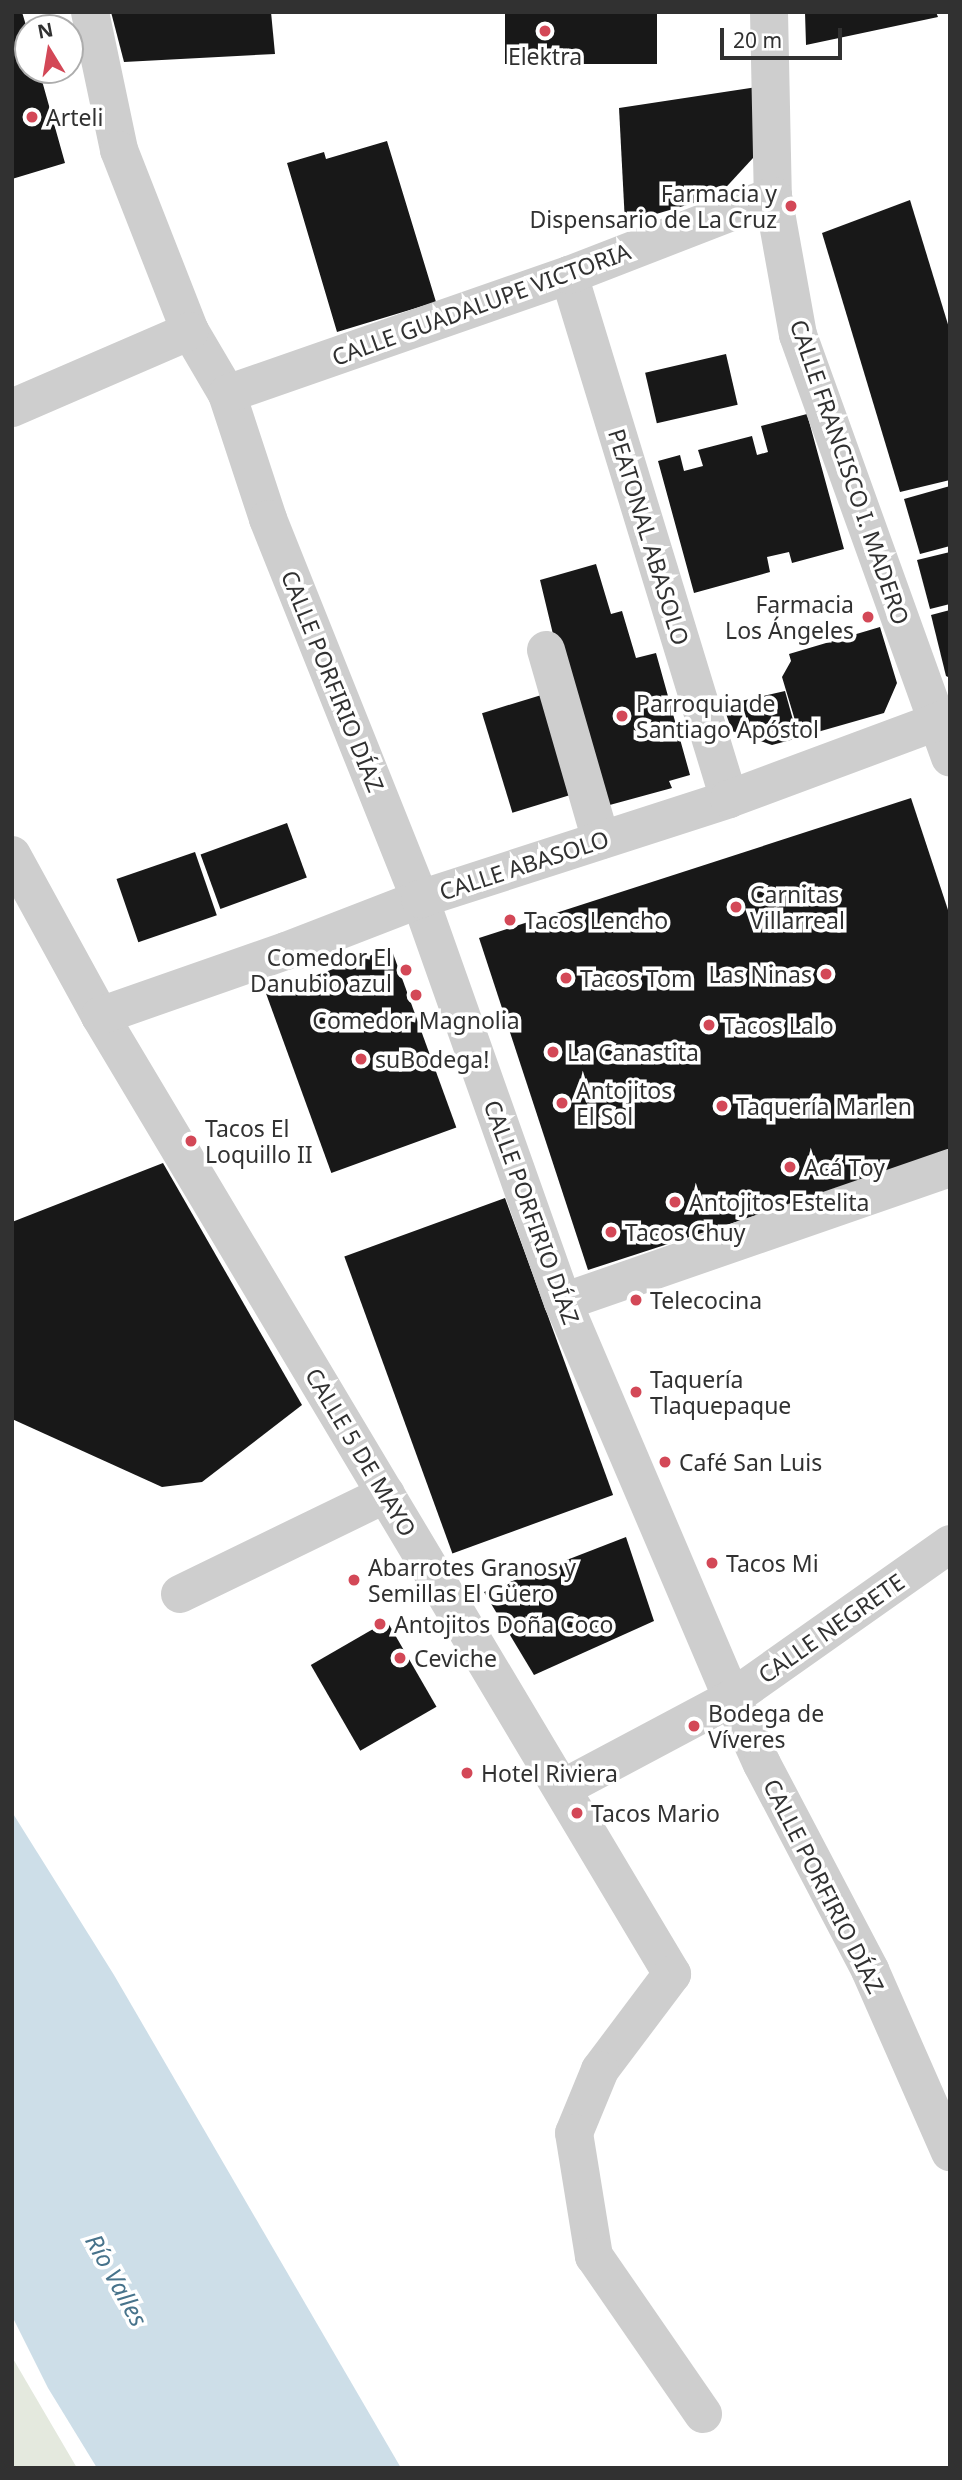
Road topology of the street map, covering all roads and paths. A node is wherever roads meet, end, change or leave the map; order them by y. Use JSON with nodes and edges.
{"nodes":[{"id":1,"x":90,"y":12,"type":"edge"},
{"id":2,"x":769,"y":12,"type":"edge"},
{"id":3,"x":773,"y":196,"type":"junction"},
{"id":4,"x":569,"y":275,"type":"junction"},
{"id":5,"x":190,"y":331,"type":"junction"},
{"id":6,"x":227,"y":394,"type":"junction"},
{"id":7,"x":12,"y":408,"type":"edge"},
{"id":8,"x":546,"y":650,"type":"dead end"},
{"id":9,"x":944,"y":720,"type":"edge"},
{"id":10,"x":950,"y":758,"type":"edge"},
{"id":11,"x":729,"y":799,"type":"junction"},
{"id":12,"x":601,"y":840,"type":"junction"},
{"id":13,"x":12,"y":855,"type":"edge"},
{"id":14,"x":420,"y":899,"type":"junction"},
{"id":15,"x":100,"y":1016,"type":"junction"},
{"id":16,"x":950,"y":1168,"type":"edge"},
{"id":17,"x":564,"y":1302,"type":"junction"},
{"id":18,"x":386,"y":1494,"type":"junction"},
{"id":19,"x":950,"y":1545,"type":"edge"},
{"id":20,"x":180,"y":1594,"type":"dead end"},
{"id":21,"x":732,"y":1698,"type":"junction"},
{"id":22,"x":564,"y":1788,"type":"junction"},
{"id":23,"x":950,"y":2152,"type":"edge"},
{"id":24,"x":703,"y":2414,"type":"dead end"}],
"edges":[{"from":1,"to":5,"type":"street","name":"CALLE PORFIRIO DÍAZ"},
{"from":2,"to":3,"type":"street","name":"CALLE FRANCISCO I. MADERO"},
{"from":3,"to":4,"type":"street","name":"CALLE GUADALUPE VICTORIA"},
{"from":3,"to":9,"type":"street","name":"CALLE FRANCISCO I. MADERO"},
{"from":4,"to":6,"type":"street","name":"CALLE GUADALUPE VICTORIA"},
{"from":4,"to":11,"type":"street","name":"PEATONAL ABASOLO"},
{"from":5,"to":6,"type":"street","name":"CALLE PORFIRIO DÍAZ"},
{"from":5,"to":7,"type":"street"},
{"from":6,"to":14,"type":"street","name":"CALLE PORFIRIO DÍAZ"},
{"from":8,"to":12,"type":"street"},
{"from":9,"to":10,"type":"street","name":"CALLE FRANCISCO I. MADERO"},
{"from":9,"to":11,"type":"street","name":"CALLE ABASOLO"},
{"from":11,"to":12,"type":"street","name":"CALLE ABASOLO"},
{"from":12,"to":14,"type":"street","name":"CALLE ABASOLO"},
{"from":13,"to":15,"type":"street","name":"CALLE 5 DE MAYO"},
{"from":14,"to":15,"type":"street","name":"CALLE ABASOLO"},
{"from":14,"to":17,"type":"street","name":"CALLE PORFIRIO DÍAZ"},
{"from":15,"to":18,"type":"street","name":"CALLE 5 DE MAYO"},
{"from":16,"to":17,"type":"street"},
{"from":17,"to":21,"type":"street","name":"CALLE PORFIRIO DÍAZ"},
{"from":18,"to":20,"type":"street"},
{"from":18,"to":22,"type":"street","name":"CALLE 5 DE MAYO"},
{"from":19,"to":21,"type":"street","name":"CALLE NEGRETE"},
{"from":21,"to":22,"type":"street","name":"CALLE NEGRETE"},
{"from":21,"to":23,"type":"street","name":"CALLE PORFIRIO DÍAZ"},
{"from":22,"to":24,"type":"street","name":"CALLE 5 DE MAYO"}]}
